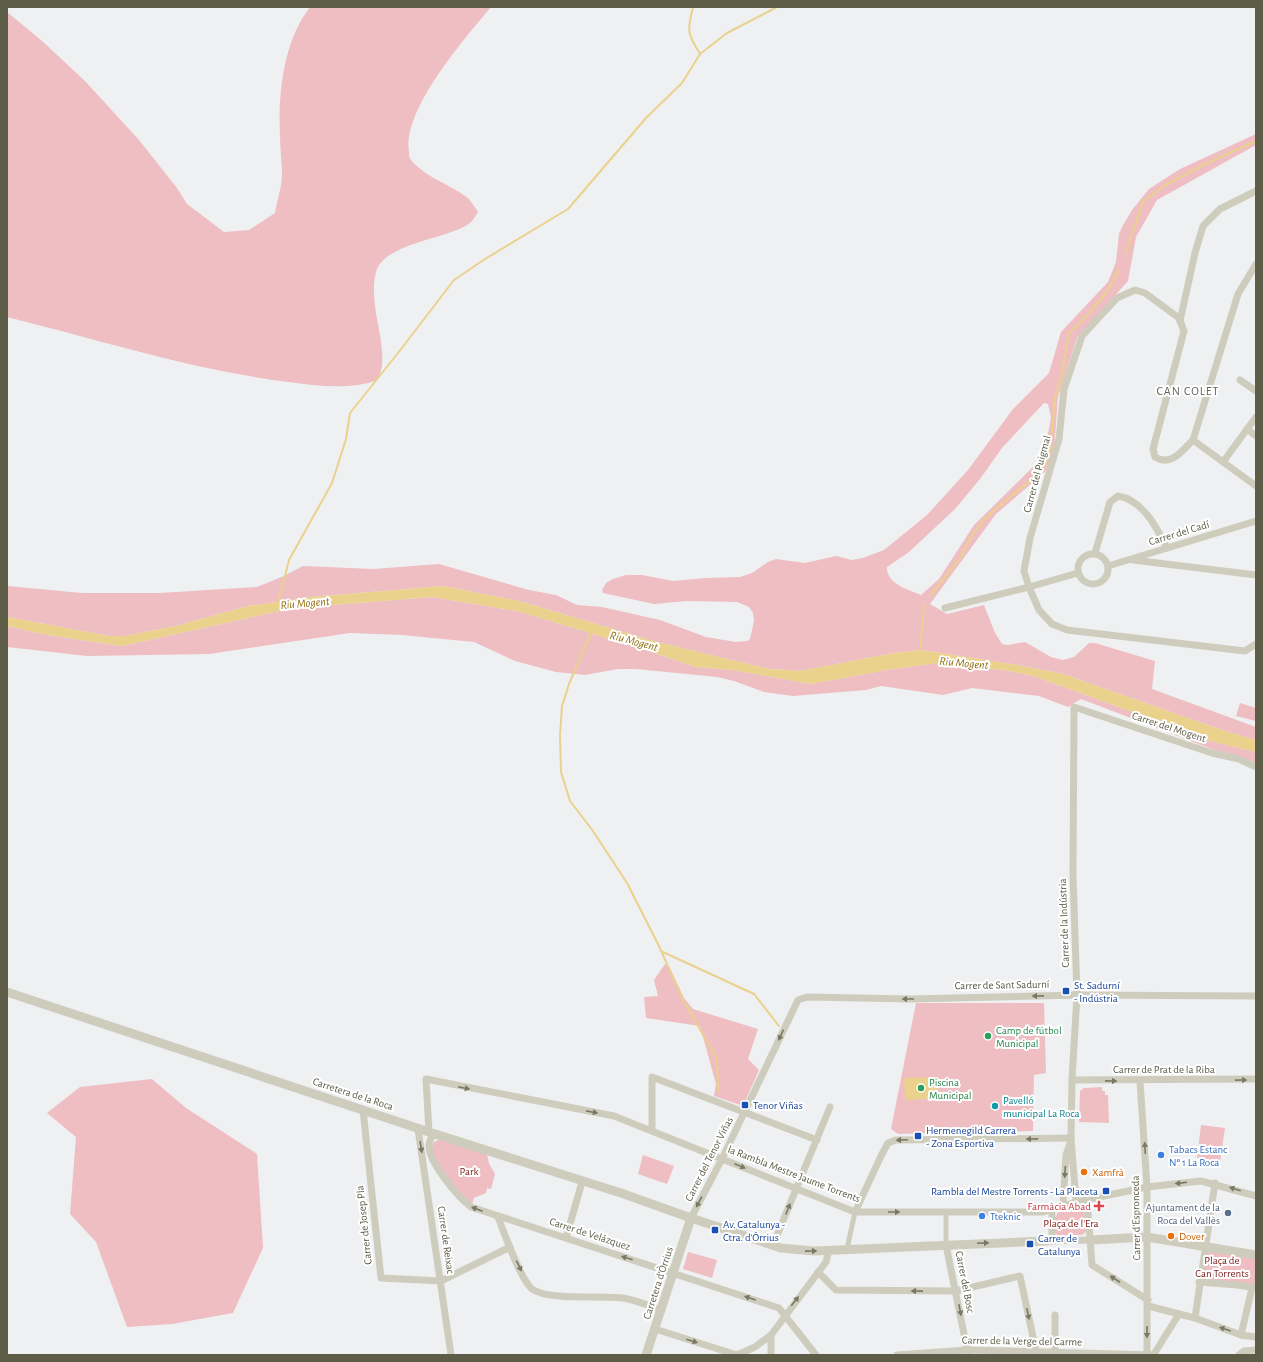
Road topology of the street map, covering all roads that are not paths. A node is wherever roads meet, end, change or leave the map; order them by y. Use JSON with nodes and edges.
{"nodes":[{"id":1,"x":1256,"y":191,"type":"edge"},
{"id":2,"x":1256,"y":264,"type":"edge"},
{"id":3,"x":1180,"y":321,"type":"junction"},
{"id":4,"x":1240,"y":380,"type":"dead end"},
{"id":5,"x":1256,"y":391,"type":"edge"},
{"id":6,"x":1256,"y":417,"type":"edge"},
{"id":7,"x":1247,"y":429,"type":"junction"},
{"id":8,"x":1256,"y":436,"type":"edge"},
{"id":9,"x":1194,"y":440,"type":"junction"},
{"id":10,"x":1223,"y":462,"type":"junction"},
{"id":11,"x":1256,"y":486,"type":"edge"},
{"id":12,"x":1256,"y":521,"type":"edge"},
{"id":13,"x":1167,"y":548,"type":"junction"},
{"id":14,"x":1095,"y":554,"type":"junction"},
{"id":15,"x":1130,"y":559,"type":"junction"},
{"id":16,"x":1108,"y":566,"type":"junction"},
{"id":17,"x":1078,"y":573,"type":"junction"},
{"id":18,"x":1256,"y":575,"type":"edge"},
{"id":19,"x":1029,"y":587,"type":"junction"},
{"id":20,"x":945,"y":608,"type":"dead end"},
{"id":21,"x":1256,"y":644,"type":"edge"},
{"id":22,"x":1074,"y":707,"type":"joint"},
{"id":23,"x":1256,"y":767,"type":"edge"},
{"id":24,"x":7,"y":992,"type":"edge"},
{"id":25,"x":1077,"y":995,"type":"junction"},
{"id":26,"x":1256,"y":996,"type":"edge"},
{"id":27,"x":798,"y":1000,"type":"joint"},
{"id":28,"x":426,"y":1079,"type":"joint"},
{"id":29,"x":1072,"y":1080,"type":"junction"},
{"id":30,"x":1256,"y":1080,"type":"edge"},
{"id":31,"x":1140,"y":1081,"type":"junction"},
{"id":32,"x":830,"y":1107,"type":"dead end"},
{"id":33,"x":363,"y":1110,"type":"junction"},
{"id":34,"x":744,"y":1113,"type":"junction"},
{"id":35,"x":418,"y":1129,"type":"junction"},
{"id":36,"x":652,"y":1131,"type":"junction"},
{"id":37,"x":431,"y":1133,"type":"junction"},
{"id":38,"x":1071,"y":1138,"type":"junction"},
{"id":39,"x":817,"y":1140,"type":"junction"},
{"id":40,"x":722,"y":1158,"type":"junction"},
{"id":41,"x":434,"y":1162,"type":"junction"},
{"id":42,"x":424,"y":1165,"type":"junction"},
{"id":43,"x":582,"y":1182,"type":"junction"},
{"id":44,"x":1215,"y":1183,"type":"junction"},
{"id":45,"x":1147,"y":1187,"type":"junction"},
{"id":46,"x":796,"y":1188,"type":"junction"},
{"id":47,"x":1256,"y":1196,"type":"edge"},
{"id":48,"x":1087,"y":1200,"type":"junction"},
{"id":49,"x":1076,"y":1202,"type":"junction"},
{"id":50,"x":1063,"y":1206,"type":"junction"},
{"id":51,"x":1052,"y":1209,"type":"junction"},
{"id":52,"x":855,"y":1212,"type":"junction"},
{"id":53,"x":946,"y":1212,"type":"junction"},
{"id":54,"x":498,"y":1217,"type":"junction"},
{"id":55,"x":691,"y":1218,"type":"junction"},
{"id":56,"x":566,"y":1238,"type":"junction"},
{"id":57,"x":1147,"y":1238,"type":"junction"},
{"id":58,"x":1091,"y":1240,"type":"junction"},
{"id":59,"x":1049,"y":1241,"type":"junction"},
{"id":60,"x":773,"y":1245,"type":"junction"},
{"id":61,"x":946,"y":1245,"type":"junction"},
{"id":62,"x":510,"y":1247,"type":"junction"},
{"id":63,"x":1205,"y":1247,"type":"junction"},
{"id":64,"x":847,"y":1249,"type":"junction"},
{"id":65,"x":829,"y":1250,"type":"junction"},
{"id":66,"x":1256,"y":1255,"type":"edge"},
{"id":67,"x":674,"y":1272,"type":"junction"},
{"id":68,"x":818,"y":1272,"type":"junction"},
{"id":69,"x":441,"y":1281,"type":"junction"},
{"id":70,"x":1199,"y":1282,"type":"junction"},
{"id":71,"x":1254,"y":1288,"type":"edge"},
{"id":72,"x":956,"y":1291,"type":"junction"},
{"id":73,"x":1148,"y":1303,"type":"junction"},
{"id":74,"x":662,"y":1310,"type":"junction"},
{"id":75,"x":1055,"y":1314,"type":"dead end"},
{"id":76,"x":1179,"y":1314,"type":"junction"},
{"id":77,"x":785,"y":1315,"type":"junction"},
{"id":78,"x":1195,"y":1318,"type":"junction"},
{"id":79,"x":655,"y":1329,"type":"junction"},
{"id":80,"x":771,"y":1335,"type":"junction"},
{"id":81,"x":1241,"y":1335,"type":"junction"},
{"id":82,"x":1256,"y":1337,"type":"edge"},
{"id":83,"x":1256,"y":1350,"type":"edge"},
{"id":84,"x":1036,"y":1351,"type":"junction"},
{"id":85,"x":1055,"y":1352,"type":"junction"},
{"id":86,"x":968,"y":1353,"type":"edge"},
{"id":87,"x":1082,"y":1354,"type":"edge"},
{"id":88,"x":1151,"y":1354,"type":"edge"},
{"id":89,"x":451,"y":1355,"type":"edge"},
{"id":90,"x":646,"y":1355,"type":"edge"},
{"id":91,"x":737,"y":1355,"type":"edge"},
{"id":92,"x":771,"y":1355,"type":"edge"},
{"id":93,"x":816,"y":1355,"type":"edge"},
{"id":94,"x":897,"y":1355,"type":"edge"},
{"id":95,"x":1239,"y":1355,"type":"edge"}],
"edges":[{"from":1,"to":3,"type":"street"},
{"from":2,"to":9,"type":"street"},
{"from":3,"to":9,"type":"street"},
{"from":3,"to":19,"type":"street","name":"Carrer del Puigmal"},
{"from":4,"to":5,"type":"street"},
{"from":6,"to":7,"type":"street"},
{"from":7,"to":8,"type":"street"},
{"from":7,"to":10,"type":"street"},
{"from":9,"to":10,"type":"street"},
{"from":10,"to":11,"type":"street"},
{"from":12,"to":13,"type":"street","name":"Carrer del Cadí"},
{"from":13,"to":14,"type":"street"},
{"from":13,"to":15,"type":"street","name":"Carrer del Cadí"},
{"from":14,"to":16,"type":"street"},
{"from":14,"to":17,"type":"street"},
{"from":15,"to":16,"type":"street","name":"Carrer del Cadí"},
{"from":15,"to":18,"type":"street"},
{"from":16,"to":17,"type":"street"},
{"from":17,"to":19,"type":"street"},
{"from":19,"to":20,"type":"street"},
{"from":19,"to":21,"type":"street","name":"Carrer del Puigmal"},
{"from":22,"to":23,"type":"street","name":"Carrer del Mogent"},
{"from":22,"to":25,"type":"street","name":"Carrer de la Indústria"},
{"from":24,"to":33,"type":"street","name":"Carretera de la Roca"},
{"from":25,"to":26,"type":"street","name":"Carrer de Sant Sadurní"},
{"from":25,"to":27,"type":"street","name":"Carrer de Sant Sadurní","one_way":true},
{"from":25,"to":29,"type":"street","name":"Carrer de la Indústria"},
{"from":27,"to":34,"type":"street","name":"Carrer del Tenor Viñas","one_way":true},
{"from":28,"to":36,"type":"street","name":"la Rambla Mestre Jaume Torrents","one_way":true},
{"from":28,"to":37,"type":"street","name":"Carrer de Velázquez"},
{"from":29,"to":31,"type":"street","name":"Carrer de Prat de la Riba","one_way":true},
{"from":29,"to":38,"type":"street","name":"Carrer de la Indústria"},
{"from":31,"to":30,"type":"street","name":"Carrer de Prat de la Riba","one_way":true},
{"from":45,"to":31,"type":"street","name":"Carrer d'Espronceda","one_way":true},
{"from":32,"to":39,"type":"street"},
{"from":33,"to":35,"type":"street","name":"Carretera de la Roca"},
{"from":33,"to":69,"type":"street","name":"Carrer de Josep Pla"},
{"from":34,"to":36,"type":"street"},
{"from":34,"to":39,"type":"street"},
{"from":34,"to":40,"type":"street","name":"Carrer del Tenor Viñas"},
{"from":35,"to":37,"type":"street","name":"Carretera de la Roca"},
{"from":35,"to":42,"type":"street","name":"Carrer de Reixac","one_way":true},
{"from":36,"to":40,"type":"street","name":"la Rambla Mestre Jaume Torrents"},
{"from":37,"to":41,"type":"street","name":"Carrer de Velázquez"},
{"from":37,"to":43,"type":"street","name":"Carretera de la Roca"},
{"from":38,"to":49,"type":"street","name":"Carrer de la Indústria"},
{"from":38,"to":50,"type":"street","name":"Carrer de la Indústria","one_way":true},
{"from":38,"to":52,"type":"street","one_way":true},
{"from":39,"to":46,"type":"street"},
{"from":40,"to":46,"type":"street","name":"la Rambla Mestre Jaume Torrents","one_way":true},
{"from":40,"to":55,"type":"street","name":"Carrer del Tenor Viñas","one_way":true},
{"from":41,"to":42,"type":"street"},
{"from":54,"to":41,"type":"street","name":"Carrer de Velázquez","one_way":true},
{"from":42,"to":69,"type":"street","name":"Carrer de Reixac"},
{"from":43,"to":55,"type":"street","name":"Carretera de la Roca"},
{"from":43,"to":56,"type":"street"},
{"from":44,"to":45,"type":"street","name":"la Rambla Mestre Jaume Torrents","one_way":true},
{"from":47,"to":44,"type":"street","name":"la Rambla Mestre Jaume Torrents","one_way":true},
{"from":44,"to":63,"type":"street"},
{"from":45,"to":48,"type":"street","name":"la Rambla Mestre Jaume Torrents"},
{"from":45,"to":57,"type":"street","name":"Carrer d'Espronceda"},
{"from":46,"to":52,"type":"street","name":"la Rambla Mestre Jaume Torrents"},
{"from":60,"to":46,"type":"street","one_way":true},
{"from":48,"to":49,"type":"street","name":"la Rambla Mestre Jaume Torrents"},
{"from":48,"to":58,"type":"street"},
{"from":49,"to":50,"type":"street","name":"la Rambla Mestre Jaume Torrents"},
{"from":50,"to":51,"type":"street","name":"la Rambla Mestre Jaume Torrents"},
{"from":51,"to":53,"type":"street","name":"la Rambla Mestre Jaume Torrents"},
{"from":51,"to":59,"type":"street"},
{"from":52,"to":53,"type":"street","name":"la Rambla Mestre Jaume Torrents","one_way":true},
{"from":52,"to":64,"type":"street"},
{"from":53,"to":61,"type":"street","name":"Carrer del Bosc"},
{"from":54,"to":56,"type":"street","name":"Carrer de Velázquez"},
{"from":54,"to":62,"type":"street"},
{"from":55,"to":60,"type":"street","name":"Carretera de la Roca"},
{"from":55,"to":67,"type":"street","name":"Carretera d'Òrrius"},
{"from":67,"to":56,"type":"street","name":"Carrer de Velázquez","one_way":true},
{"from":57,"to":58,"type":"street"},
{"from":57,"to":63,"type":"street"},
{"from":57,"to":73,"type":"street","name":"Carrer d'Espronceda"},
{"from":58,"to":59,"type":"street"},
{"from":73,"to":58,"type":"street","one_way":true},
{"from":61,"to":59,"type":"street","one_way":true},
{"from":60,"to":65,"type":"street","one_way":true},
{"from":61,"to":64,"type":"street"},
{"from":61,"to":72,"type":"street","name":"Carrer del Bosc"},
{"from":62,"to":69,"type":"street"},
{"from":62,"to":74,"type":"street","one_way":true},
{"from":63,"to":66,"type":"street"},
{"from":63,"to":70,"type":"street"},
{"from":64,"to":65,"type":"street"},
{"from":65,"to":68,"type":"street"},
{"from":67,"to":74,"type":"street","name":"Carretera d'Òrrius"},
{"from":77,"to":67,"type":"street","name":"Carrer de Velázquez","one_way":true},
{"from":72,"to":68,"type":"street","one_way":true},
{"from":77,"to":68,"type":"street","one_way":true},
{"from":69,"to":89,"type":"street","name":"Carrer de Reixac"},
{"from":70,"to":71,"type":"street"},
{"from":70,"to":78,"type":"street"},
{"from":71,"to":81,"type":"street"},
{"from":72,"to":84,"type":"street","one_way":true},
{"from":72,"to":86,"type":"street","name":"Carrer del Bosc","one_way":true},
{"from":73,"to":76,"type":"street"},
{"from":73,"to":88,"type":"street","name":"Carrer d'Espronceda","one_way":true},
{"from":74,"to":79,"type":"street","name":"Carretera d'Òrrius"},
{"from":75,"to":85,"type":"street"},
{"from":76,"to":78,"type":"street"},
{"from":76,"to":88,"type":"street"},
{"from":77,"to":80,"type":"street"},
{"from":77,"to":93,"type":"street","name":"Carrer de Velázquez"},
{"from":81,"to":78,"type":"street","one_way":true},
{"from":79,"to":90,"type":"street","name":"Carretera d'Òrrius"},
{"from":79,"to":91,"type":"street","one_way":true},
{"from":80,"to":91,"type":"street"},
{"from":80,"to":92,"type":"street"},
{"from":81,"to":82,"type":"street"},
{"from":83,"to":95,"type":"street"},
{"from":84,"to":85,"type":"street","name":"Carrer de la Verge del Carme"},
{"from":84,"to":86,"type":"street","name":"Carrer de la Verge del Carme"},
{"from":85,"to":87,"type":"street","name":"Carrer de la Verge del Carme"},
{"from":86,"to":94,"type":"street","name":"Carrer de la Verge del Carme"},
{"from":87,"to":88,"type":"street","name":"Carrer de la Verge del Carme"}]}
